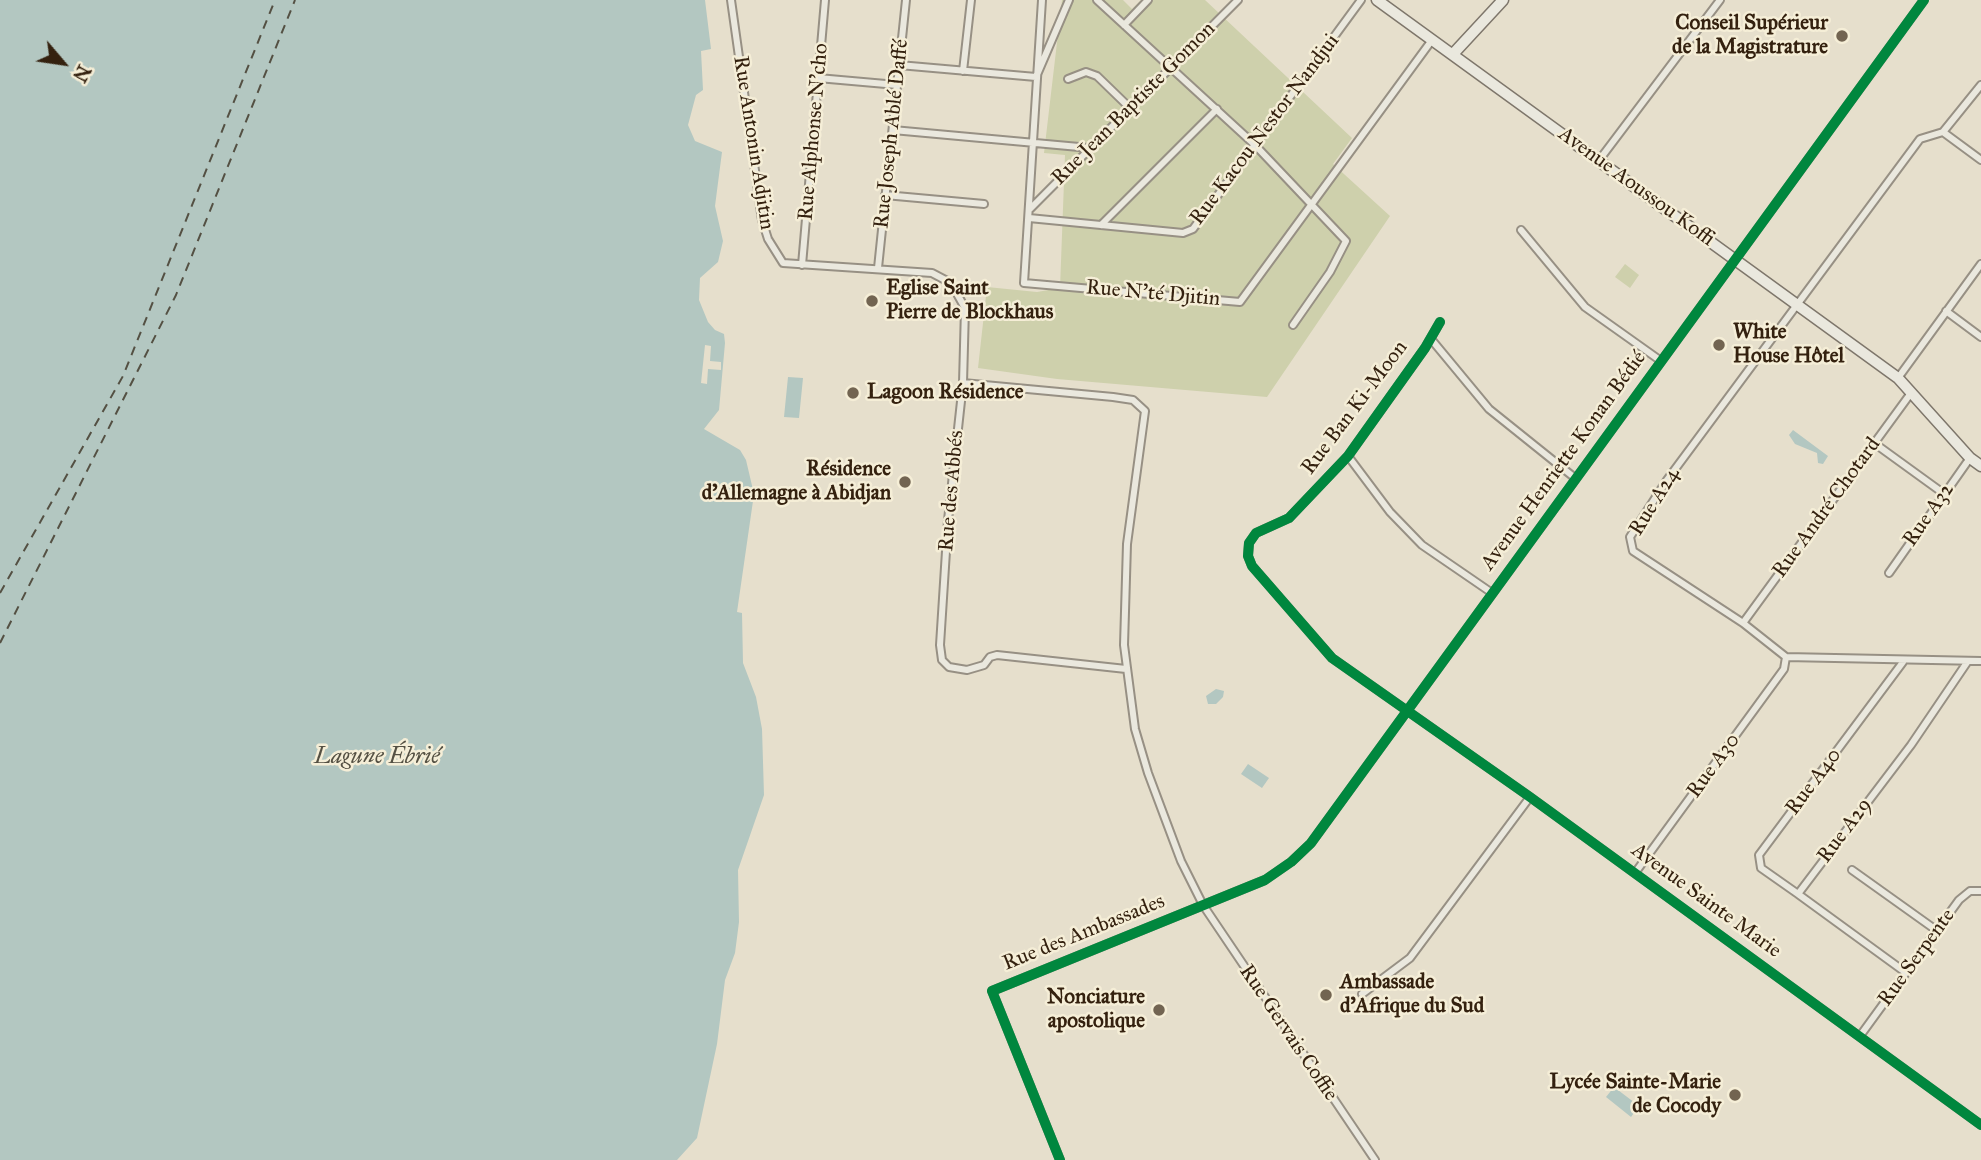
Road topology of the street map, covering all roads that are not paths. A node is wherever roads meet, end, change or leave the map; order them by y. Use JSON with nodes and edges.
{"nodes":[{"id":1,"x":731,"y":0,"type":"edge"},
{"id":2,"x":825,"y":0,"type":"edge"},
{"id":3,"x":906,"y":0,"type":"edge"},
{"id":4,"x":971,"y":0,"type":"edge"},
{"id":5,"x":1042,"y":0,"type":"edge"},
{"id":6,"x":1069,"y":0,"type":"edge"},
{"id":7,"x":1097,"y":0,"type":"edge"},
{"id":8,"x":1148,"y":0,"type":"edge"},
{"id":9,"x":1238,"y":0,"type":"edge"},
{"id":10,"x":1361,"y":0,"type":"edge"},
{"id":11,"x":1377,"y":0,"type":"edge"},
{"id":12,"x":1720,"y":0,"type":"edge"},
{"id":13,"x":1924,"y":0,"type":"edge"},
{"id":14,"x":1503,"y":1,"type":"edge"},
{"id":15,"x":1124,"y":24,"type":"junction"},
{"id":16,"x":1432,"y":40,"type":"junction"},
{"id":17,"x":1452,"y":54,"type":"junction"},
{"id":18,"x":899,"y":65,"type":"junction"},
{"id":19,"x":1172,"y":66,"type":"junction"},
{"id":20,"x":963,"y":71,"type":"junction"},
{"id":21,"x":1036,"y":77,"type":"junction"},
{"id":22,"x":818,"y":78,"type":"junction"},
{"id":23,"x":1069,"y":79,"type":"dead end"},
{"id":24,"x":897,"y":85,"type":"junction"},
{"id":25,"x":1981,"y":85,"type":"edge"},
{"id":26,"x":1130,"y":108,"type":"junction"},
{"id":27,"x":1217,"y":109,"type":"junction"},
{"id":28,"x":893,"y":130,"type":"junction"},
{"id":29,"x":1943,"y":132,"type":"junction"},
{"id":30,"x":1033,"y":144,"type":"junction"},
{"id":31,"x":1255,"y":145,"type":"junction"},
{"id":32,"x":1090,"y":148,"type":"junction"},
{"id":33,"x":1600,"y":159,"type":"junction"},
{"id":34,"x":1981,"y":160,"type":"edge"},
{"id":35,"x":885,"y":195,"type":"junction"},
{"id":36,"x":984,"y":204,"type":"dead end"},
{"id":37,"x":1311,"y":204,"type":"junction"},
{"id":38,"x":1030,"y":209,"type":"junction"},
{"id":39,"x":1029,"y":218,"type":"junction"},
{"id":40,"x":1101,"y":225,"type":"junction"},
{"id":41,"x":1521,"y":230,"type":"dead end"},
{"id":42,"x":1736,"y":259,"type":"junction"},
{"id":43,"x":1981,"y":264,"type":"edge"},
{"id":44,"x":802,"y":265,"type":"junction"},
{"id":45,"x":878,"y":268,"type":"junction"},
{"id":46,"x":1798,"y":305,"type":"junction"},
{"id":47,"x":1946,"y":311,"type":"junction"},
{"id":48,"x":1440,"y":322,"type":"dead end"},
{"id":49,"x":1293,"y":325,"type":"dead end"},
{"id":50,"x":1981,"y":337,"type":"edge"},
{"id":51,"x":1431,"y":339,"type":"junction"},
{"id":52,"x":1661,"y":361,"type":"junction"},
{"id":53,"x":1898,"y":378,"type":"junction"},
{"id":54,"x":963,"y":383,"type":"junction"},
{"id":55,"x":1911,"y":393,"type":"junction"},
{"id":56,"x":1874,"y":443,"type":"junction"},
{"id":57,"x":1348,"y":456,"type":"junction"},
{"id":58,"x":1977,"y":459,"type":"edge"},
{"id":59,"x":1575,"y":478,"type":"junction"},
{"id":60,"x":1943,"y":493,"type":"junction"},
{"id":61,"x":1889,"y":573,"type":"dead end"},
{"id":62,"x":1492,"y":593,"type":"junction"},
{"id":63,"x":1742,"y":623,"type":"junction"},
{"id":64,"x":1786,"y":657,"type":"junction"},
{"id":65,"x":1968,"y":661,"type":"junction"},
{"id":66,"x":1981,"y":661,"type":"edge"},
{"id":67,"x":1903,"y":662,"type":"junction"},
{"id":68,"x":1126,"y":668,"type":"junction"},
{"id":69,"x":1407,"y":710,"type":"junction"},
{"id":70,"x":1530,"y":797,"type":"junction"},
{"id":71,"x":1852,"y":870,"type":"dead end"},
{"id":72,"x":1635,"y":873,"type":"junction"},
{"id":73,"x":1981,"y":891,"type":"edge"},
{"id":74,"x":1798,"y":894,"type":"junction"},
{"id":75,"x":1203,"y":905,"type":"junction"},
{"id":76,"x":1936,"y":930,"type":"junction"},
{"id":77,"x":1905,"y":972,"type":"junction"},
{"id":78,"x":1362,"y":994,"type":"dead end"},
{"id":79,"x":1860,"y":1036,"type":"junction"},
{"id":80,"x":1981,"y":1125,"type":"edge"},
{"id":81,"x":1060,"y":1160,"type":"edge"},
{"id":82,"x":1375,"y":1160,"type":"edge"}],
"edges":[{"from":1,"to":44,"type":"street","name":"Rue Antonin Adjitin"},
{"from":2,"to":22,"type":"street","name":"Rue Alphonse N'cho"},
{"from":3,"to":18,"type":"street","name":"Rue Joseph Ablé Daffé"},
{"from":4,"to":20,"type":"street"},
{"from":5,"to":21,"type":"street","name":"Rue N'té Djitin"},
{"from":6,"to":21,"type":"street"},
{"from":7,"to":15,"type":"street"},
{"from":8,"to":15,"type":"street"},
{"from":9,"to":19,"type":"street","name":"Rue Jean Baptiste Gomon"},
{"from":10,"to":31,"type":"street","name":"Rue Kacou Nestor Nandjui"},
{"from":11,"to":16,"type":"street","name":"Avenue Aoussou Koffi"},
{"from":12,"to":33,"type":"street"},
{"from":13,"to":42,"type":"street","name":"Avenue Henriette Konan Bédié"},
{"from":14,"to":17,"type":"street"},
{"from":15,"to":19,"type":"street"},
{"from":16,"to":17,"type":"street","name":"Avenue Aoussou Koffi"},
{"from":16,"to":37,"type":"street","name":"Rue N'té Djitin"},
{"from":17,"to":33,"type":"street","name":"Avenue Aoussou Koffi"},
{"from":18,"to":20,"type":"street"},
{"from":18,"to":24,"type":"street","name":"Rue Joseph Ablé Daffé"},
{"from":19,"to":26,"type":"street","name":"Rue Jean Baptiste Gomon"},
{"from":19,"to":27,"type":"street"},
{"from":20,"to":21,"type":"street"},
{"from":21,"to":30,"type":"street","name":"Rue N'té Djitin"},
{"from":22,"to":24,"type":"street"},
{"from":22,"to":44,"type":"street","name":"Rue Alphonse N'cho"},
{"from":23,"to":26,"type":"street"},
{"from":24,"to":28,"type":"street","name":"Rue Joseph Ablé Daffé"},
{"from":25,"to":29,"type":"street"},
{"from":26,"to":32,"type":"street","name":"Rue Jean Baptiste Gomon"},
{"from":27,"to":31,"type":"street"},
{"from":27,"to":40,"type":"street"},
{"from":28,"to":30,"type":"street"},
{"from":28,"to":35,"type":"street","name":"Rue Joseph Ablé Daffé"},
{"from":29,"to":34,"type":"street"},
{"from":29,"to":46,"type":"street","name":"Rue A24"},
{"from":30,"to":32,"type":"street"},
{"from":30,"to":38,"type":"street","name":"Rue N'té Djitin"},
{"from":31,"to":37,"type":"street"},
{"from":31,"to":40,"type":"street","name":"Rue Kacou Nestor Nandjui"},
{"from":32,"to":38,"type":"street","name":"Rue Jean Baptiste Gomon"},
{"from":33,"to":42,"type":"street","name":"Avenue Aoussou Koffi"},
{"from":35,"to":36,"type":"street"},
{"from":35,"to":45,"type":"street","name":"Rue Joseph Ablé Daffé"},
{"from":37,"to":39,"type":"street","name":"Rue N'té Djitin"},
{"from":37,"to":49,"type":"street"},
{"from":38,"to":39,"type":"street","name":"Rue N'té Djitin"},
{"from":39,"to":40,"type":"street","name":"Rue Kacou Nestor Nandjui"},
{"from":41,"to":52,"type":"street"},
{"from":42,"to":46,"type":"street","name":"Avenue Aoussou Koffi"},
{"from":42,"to":52,"type":"street","name":"Avenue Henriette Konan Bédié"},
{"from":43,"to":47,"type":"street"},
{"from":44,"to":45,"type":"street","name":"Rue des Abbés"},
{"from":45,"to":54,"type":"street","name":"Rue des Abbés"},
{"from":46,"to":53,"type":"street","name":"Avenue Aoussou Koffi"},
{"from":46,"to":63,"type":"street","name":"Rue A24"},
{"from":47,"to":50,"type":"street"},
{"from":47,"to":53,"type":"street"},
{"from":48,"to":51,"type":"street","name":"Rue Ban Ki-Moon"},
{"from":51,"to":57,"type":"street","name":"Rue Ban Ki-Moon"},
{"from":51,"to":59,"type":"street"},
{"from":52,"to":59,"type":"street","name":"Avenue Henriette Konan Bédié"},
{"from":53,"to":55,"type":"street","name":"Avenue Aoussou Koffi"},
{"from":54,"to":68,"type":"street","name":"Rue Gervais Coffie"},
{"from":54,"to":68,"type":"street","name":"Rue des Abbés"},
{"from":55,"to":56,"type":"street","name":"Rue André Chotard"},
{"from":55,"to":58,"type":"street","name":"Avenue Aoussou Koffi"},
{"from":56,"to":60,"type":"street"},
{"from":56,"to":63,"type":"street","name":"Rue André Chotard"},
{"from":57,"to":62,"type":"street"},
{"from":57,"to":69,"type":"street","name":"Rue Ban Ki-Moon"},
{"from":58,"to":60,"type":"street","name":"Rue A32"},
{"from":59,"to":62,"type":"street","name":"Avenue Henriette Konan Bédié"},
{"from":60,"to":61,"type":"street","name":"Rue A32"},
{"from":62,"to":69,"type":"street","name":"Avenue Henriette Konan Bédié"},
{"from":63,"to":64,"type":"street","name":"Rue A24"},
{"from":64,"to":67,"type":"street"},
{"from":64,"to":72,"type":"street","name":"Rue A30"},
{"from":65,"to":66,"type":"street"},
{"from":65,"to":67,"type":"street"},
{"from":65,"to":74,"type":"street","name":"Rue A29"},
{"from":67,"to":74,"type":"street","name":"Rue A40"},
{"from":68,"to":75,"type":"street","name":"Rue Gervais Coffie"},
{"from":69,"to":70,"type":"street","name":"Avenue Sainte Marie"},
{"from":69,"to":75,"type":"street","name":"Avenue Henriette Konan Bédié"},
{"from":70,"to":72,"type":"street","name":"Avenue Sainte Marie"},
{"from":70,"to":78,"type":"street"},
{"from":71,"to":76,"type":"street"},
{"from":72,"to":79,"type":"street","name":"Avenue Sainte Marie"},
{"from":73,"to":76,"type":"street","name":"Rue Serpente"},
{"from":74,"to":77,"type":"street"},
{"from":75,"to":81,"type":"street","name":"Rue des Ambassades"},
{"from":75,"to":82,"type":"street","name":"Rue Gervais Coffie"},
{"from":76,"to":77,"type":"street","name":"Rue Serpente"},
{"from":77,"to":79,"type":"street","name":"Rue Serpente"},
{"from":79,"to":80,"type":"street","name":"Avenue Sainte Marie"}]}
